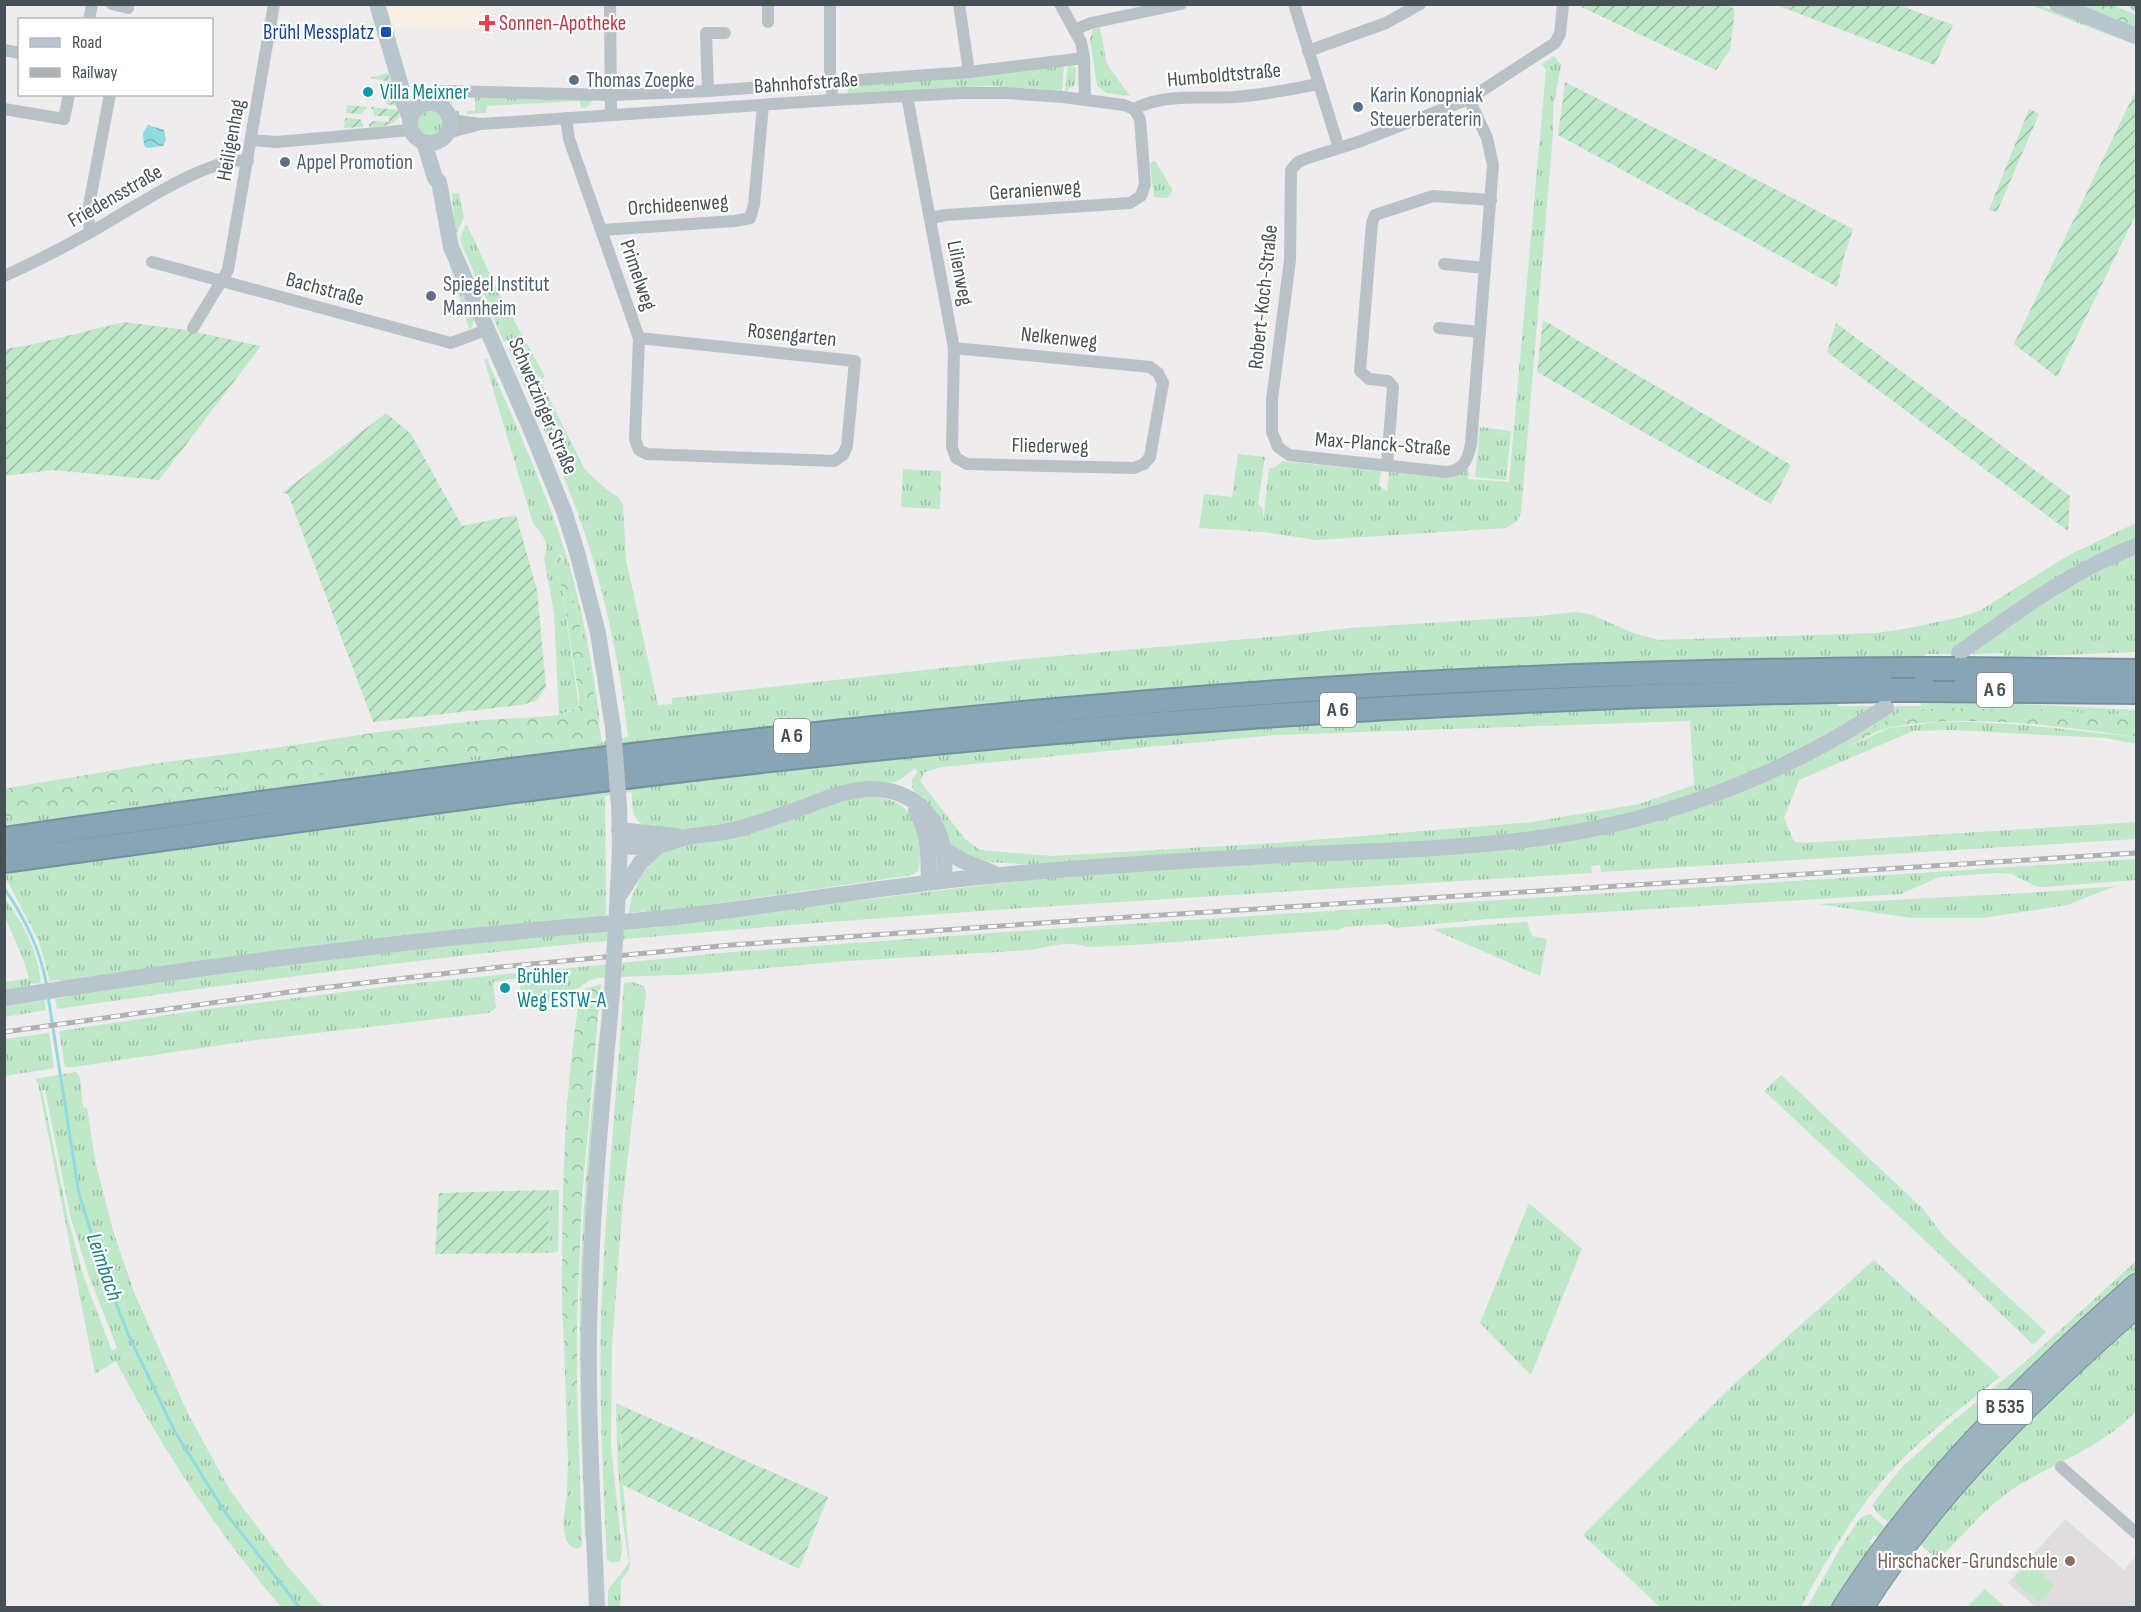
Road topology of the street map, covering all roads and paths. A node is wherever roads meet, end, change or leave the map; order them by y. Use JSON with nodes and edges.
{"nodes":[{"id":1,"x":112,"y":4,"type":"edge"},
{"id":2,"x":274,"y":4,"type":"edge"},
{"id":3,"x":377,"y":4,"type":"edge"},
{"id":4,"x":610,"y":4,"type":"edge"},
{"id":5,"x":768,"y":4,"type":"edge"},
{"id":6,"x":830,"y":4,"type":"edge"},
{"id":7,"x":959,"y":4,"type":"edge"},
{"id":8,"x":1060,"y":4,"type":"edge"},
{"id":9,"x":1181,"y":4,"type":"edge"},
{"id":10,"x":1294,"y":4,"type":"edge"},
{"id":11,"x":1563,"y":4,"type":"edge"},
{"id":12,"x":2057,"y":4,"type":"edge"},
{"id":13,"x":1415,"y":6,"type":"edge"},
{"id":14,"x":1133,"y":10,"type":"edge"},
{"id":15,"x":128,"y":11,"type":"edge"},
{"id":16,"x":768,"y":22,"type":"dead end"},
{"id":17,"x":1074,"y":30,"type":"junction"},
{"id":18,"x":725,"y":33,"type":"dead end"},
{"id":19,"x":2136,"y":36,"type":"edge"},
{"id":20,"x":1308,"y":51,"type":"junction"},
{"id":21,"x":1084,"y":58,"type":"junction"},
{"id":22,"x":969,"y":72,"type":"junction"},
{"id":23,"x":831,"y":82,"type":"junction"},
{"id":24,"x":1319,"y":84,"type":"junction"},
{"id":25,"x":400,"y":86,"type":"junction"},
{"id":26,"x":443,"y":91,"type":"dead end"},
{"id":27,"x":708,"y":91,"type":"junction"},
{"id":28,"x":611,"y":95,"type":"junction"},
{"id":29,"x":69,"y":96,"type":"edge"},
{"id":30,"x":110,"y":96,"type":"edge"},
{"id":31,"x":907,"y":96,"type":"junction"},
{"id":32,"x":1468,"y":99,"type":"junction"},
{"id":33,"x":833,"y":100,"type":"junction"},
{"id":34,"x":1085,"y":100,"type":"junction"},
{"id":35,"x":422,"y":105,"type":"junction"},
{"id":36,"x":763,"y":105,"type":"junction"},
{"id":37,"x":4,"y":109,"type":"edge"},
{"id":38,"x":1134,"y":109,"type":"junction"},
{"id":39,"x":611,"y":115,"type":"junction"},
{"id":40,"x":566,"y":118,"type":"junction"},
{"id":41,"x":411,"y":124,"type":"junction"},
{"id":42,"x":440,"y":134,"type":"junction"},
{"id":43,"x":251,"y":140,"type":"junction"},
{"id":44,"x":1339,"y":148,"type":"junction"},
{"id":45,"x":248,"y":160,"type":"junction"},
{"id":46,"x":1491,"y":200,"type":"junction"},
{"id":47,"x":930,"y":218,"type":"junction"},
{"id":48,"x":602,"y":230,"type":"junction"},
{"id":49,"x":91,"y":232,"type":"junction"},
{"id":50,"x":152,"y":262,"type":"dead end"},
{"id":51,"x":1444,"y":264,"type":"dead end"},
{"id":52,"x":1485,"y":268,"type":"junction"},
{"id":53,"x":4,"y":276,"type":"edge"},
{"id":54,"x":222,"y":281,"type":"junction"},
{"id":55,"x":193,"y":328,"type":"dead end"},
{"id":56,"x":1438,"y":328,"type":"dead end"},
{"id":57,"x":486,"y":330,"type":"junction"},
{"id":58,"x":1480,"y":332,"type":"junction"},
{"id":59,"x":639,"y":338,"type":"junction"},
{"id":60,"x":954,"y":348,"type":"junction"},
{"id":61,"x":1278,"y":447,"type":"joint"},
{"id":62,"x":639,"y":450,"type":"joint"},
{"id":63,"x":956,"y":458,"type":"joint"},
{"id":64,"x":1144,"y":464,"type":"joint"},
{"id":65,"x":1387,"y":465,"type":"junction"},
{"id":66,"x":2136,"y":546,"type":"edge"},
{"id":67,"x":1957,"y":661,"type":"junction"},
{"id":68,"x":2136,"y":670,"type":"edge"},
{"id":69,"x":1924,"y":679,"type":"junction"},
{"id":70,"x":2062,"y":691,"type":"junction"},
{"id":71,"x":2136,"y":692,"type":"edge"},
{"id":72,"x":1888,"y":698,"type":"junction"},
{"id":73,"x":2136,"y":702,"type":"edge"},
{"id":74,"x":910,"y":800,"type":"junction"},
{"id":75,"x":620,"y":838,"type":"junction"},
{"id":76,"x":687,"y":838,"type":"junction"},
{"id":77,"x":4,"y":839,"type":"edge"},
{"id":78,"x":658,"y":846,"type":"junction"},
{"id":79,"x":944,"y":849,"type":"junction"},
{"id":80,"x":4,"y":861,"type":"edge"},
{"id":81,"x":996,"y":875,"type":"junction"},
{"id":82,"x":936,"y":881,"type":"junction"},
{"id":83,"x":618,"y":903,"type":"junction"},
{"id":84,"x":4,"y":998,"type":"edge"},
{"id":85,"x":2136,"y":1284,"type":"edge"},
{"id":86,"x":2136,"y":1308,"type":"edge"},
{"id":87,"x":2061,"y":1467,"type":"dead end"},
{"id":88,"x":2136,"y":1533,"type":"edge"},
{"id":89,"x":597,"y":1608,"type":"edge"},
{"id":90,"x":1842,"y":1608,"type":"edge"},
{"id":91,"x":1863,"y":1608,"type":"edge"}],
"edges":[{"from":1,"to":15,"type":"street"},
{"from":2,"to":43,"type":"street","name":"Heiligenhag"},
{"from":3,"to":25,"type":"main road"},
{"from":4,"to":28,"type":"street"},
{"from":5,"to":16,"type":"street"},
{"from":6,"to":23,"type":"street"},
{"from":7,"to":22,"type":"street"},
{"from":8,"to":17,"type":"street"},
{"from":9,"to":14,"type":"street"},
{"from":10,"to":20,"type":"street"},
{"from":11,"to":32,"type":"street"},
{"from":12,"to":19,"type":"main road"},
{"from":13,"to":20,"type":"street"},
{"from":14,"to":17,"type":"street"},
{"from":17,"to":21,"type":"street"},
{"from":18,"to":27,"type":"street"},
{"from":20,"to":24,"type":"street"},
{"from":21,"to":22,"type":"street","name":"Bahnhofstraße"},
{"from":21,"to":34,"type":"street"},
{"from":22,"to":23,"type":"street","name":"Bahnhofstraße"},
{"from":23,"to":27,"type":"street","name":"Bahnhofstraße"},
{"from":23,"to":33,"type":"street"},
{"from":24,"to":38,"type":"street","name":"Humboldtstraße"},
{"from":24,"to":44,"type":"street"},
{"from":25,"to":35,"type":"main road"},
{"from":25,"to":41,"type":"main road"},
{"from":26,"to":28,"type":"street","name":"Bahnhofstraße"},
{"from":27,"to":28,"type":"street","name":"Bahnhofstraße"},
{"from":28,"to":39,"type":"street"},
{"from":29,"to":37,"type":"street"},
{"from":30,"to":49,"type":"street"},
{"from":31,"to":33,"type":"street","name":"Bahnhofstraße"},
{"from":31,"to":34,"type":"street","name":"Bahnhofstraße"},
{"from":31,"to":47,"type":"street","name":"Lilienweg"},
{"from":32,"to":44,"type":"street"},
{"from":32,"to":46,"type":"street"},
{"from":33,"to":36,"type":"street","name":"Bahnhofstraße"},
{"from":34,"to":38,"type":"street","name":"Bahnhofstraße"},
{"from":35,"to":41,"type":"main road"},
{"from":35,"to":42,"type":"main road"},
{"from":36,"to":39,"type":"street","name":"Bahnhofstraße"},
{"from":36,"to":48,"type":"street","name":"Orchideenweg"},
{"from":38,"to":47,"type":"street","name":"Geranienweg"},
{"from":39,"to":40,"type":"street","name":"Bahnhofstraße"},
{"from":40,"to":42,"type":"street","name":"Bahnhofstraße"},
{"from":40,"to":48,"type":"street","name":"Primelweg"},
{"from":41,"to":42,"type":"main road"},
{"from":41,"to":43,"type":"street"},
{"from":42,"to":57,"type":"main road","name":"Schwetzinger Straße"},
{"from":43,"to":45,"type":"street","name":"Heiligenhag"},
{"from":44,"to":61,"type":"street","name":"Robert-Koch-Straße"},
{"from":45,"to":49,"type":"street","name":"Friedensstraße"},
{"from":45,"to":54,"type":"street","name":"Heiligenhag"},
{"from":46,"to":52,"type":"street"},
{"from":46,"to":65,"type":"street"},
{"from":47,"to":60,"type":"street","name":"Lilienweg"},
{"from":48,"to":59,"type":"street","name":"Primelweg"},
{"from":49,"to":53,"type":"street","name":"Friedensstraße"},
{"from":50,"to":54,"type":"street","name":"Bachstraße"},
{"from":51,"to":52,"type":"street"},
{"from":52,"to":58,"type":"street"},
{"from":54,"to":55,"type":"street","name":"Heiligenhag"},
{"from":54,"to":57,"type":"street","name":"Bachstraße"},
{"from":56,"to":58,"type":"street"},
{"from":57,"to":75,"type":"main road","name":"Schwetzinger Straße","bridge":true},
{"from":58,"to":65,"type":"street","name":"Max-Planck-Straße"},
{"from":59,"to":62,"type":"street","name":"Primelweg"},
{"from":59,"to":62,"type":"street","name":"Rosengarten"},
{"from":60,"to":63,"type":"street","name":"Lilienweg"},
{"from":60,"to":64,"type":"street","name":"Nelkenweg"},
{"from":61,"to":65,"type":"street","name":"Max-Planck-Straße"},
{"from":63,"to":64,"type":"street","name":"Fliederweg"},
{"from":66,"to":67,"type":"main road"},
{"from":67,"to":68,"type":"highway","number":"A 6"},
{"from":67,"to":69,"type":"highway","number":"A 6","bridge":true},
{"from":69,"to":70,"type":"highway","number":"A 6"},
{"from":69,"to":72,"type":"highway","number":"A 6","bridge":true},
{"from":69,"to":77,"type":"highway","number":"A 6"},
{"from":70,"to":71,"type":"highway","number":"A 6"},
{"from":70,"to":73,"type":"highway"},
{"from":72,"to":80,"type":"highway","number":"A 6"},
{"from":72,"to":81,"type":"main road"},
{"from":74,"to":76,"type":"main road"},
{"from":74,"to":79,"type":"main road"},
{"from":74,"to":82,"type":"main road"},
{"from":75,"to":76,"type":"main road"},
{"from":75,"to":78,"type":"main road"},
{"from":75,"to":83,"type":"main road","name":"Schwetzinger Straße"},
{"from":76,"to":78,"type":"main road"},
{"from":78,"to":83,"type":"main road"},
{"from":79,"to":81,"type":"main road"},
{"from":79,"to":82,"type":"main road"},
{"from":81,"to":82,"type":"main road"},
{"from":82,"to":84,"type":"main road"},
{"from":83,"to":89,"type":"main road","name":"Schwetzinger Straße","bridge":true},
{"from":85,"to":90,"type":"highway","number":"B 535"},
{"from":86,"to":91,"type":"highway","number":"B 535"},
{"from":87,"to":88,"type":"street"}]}
